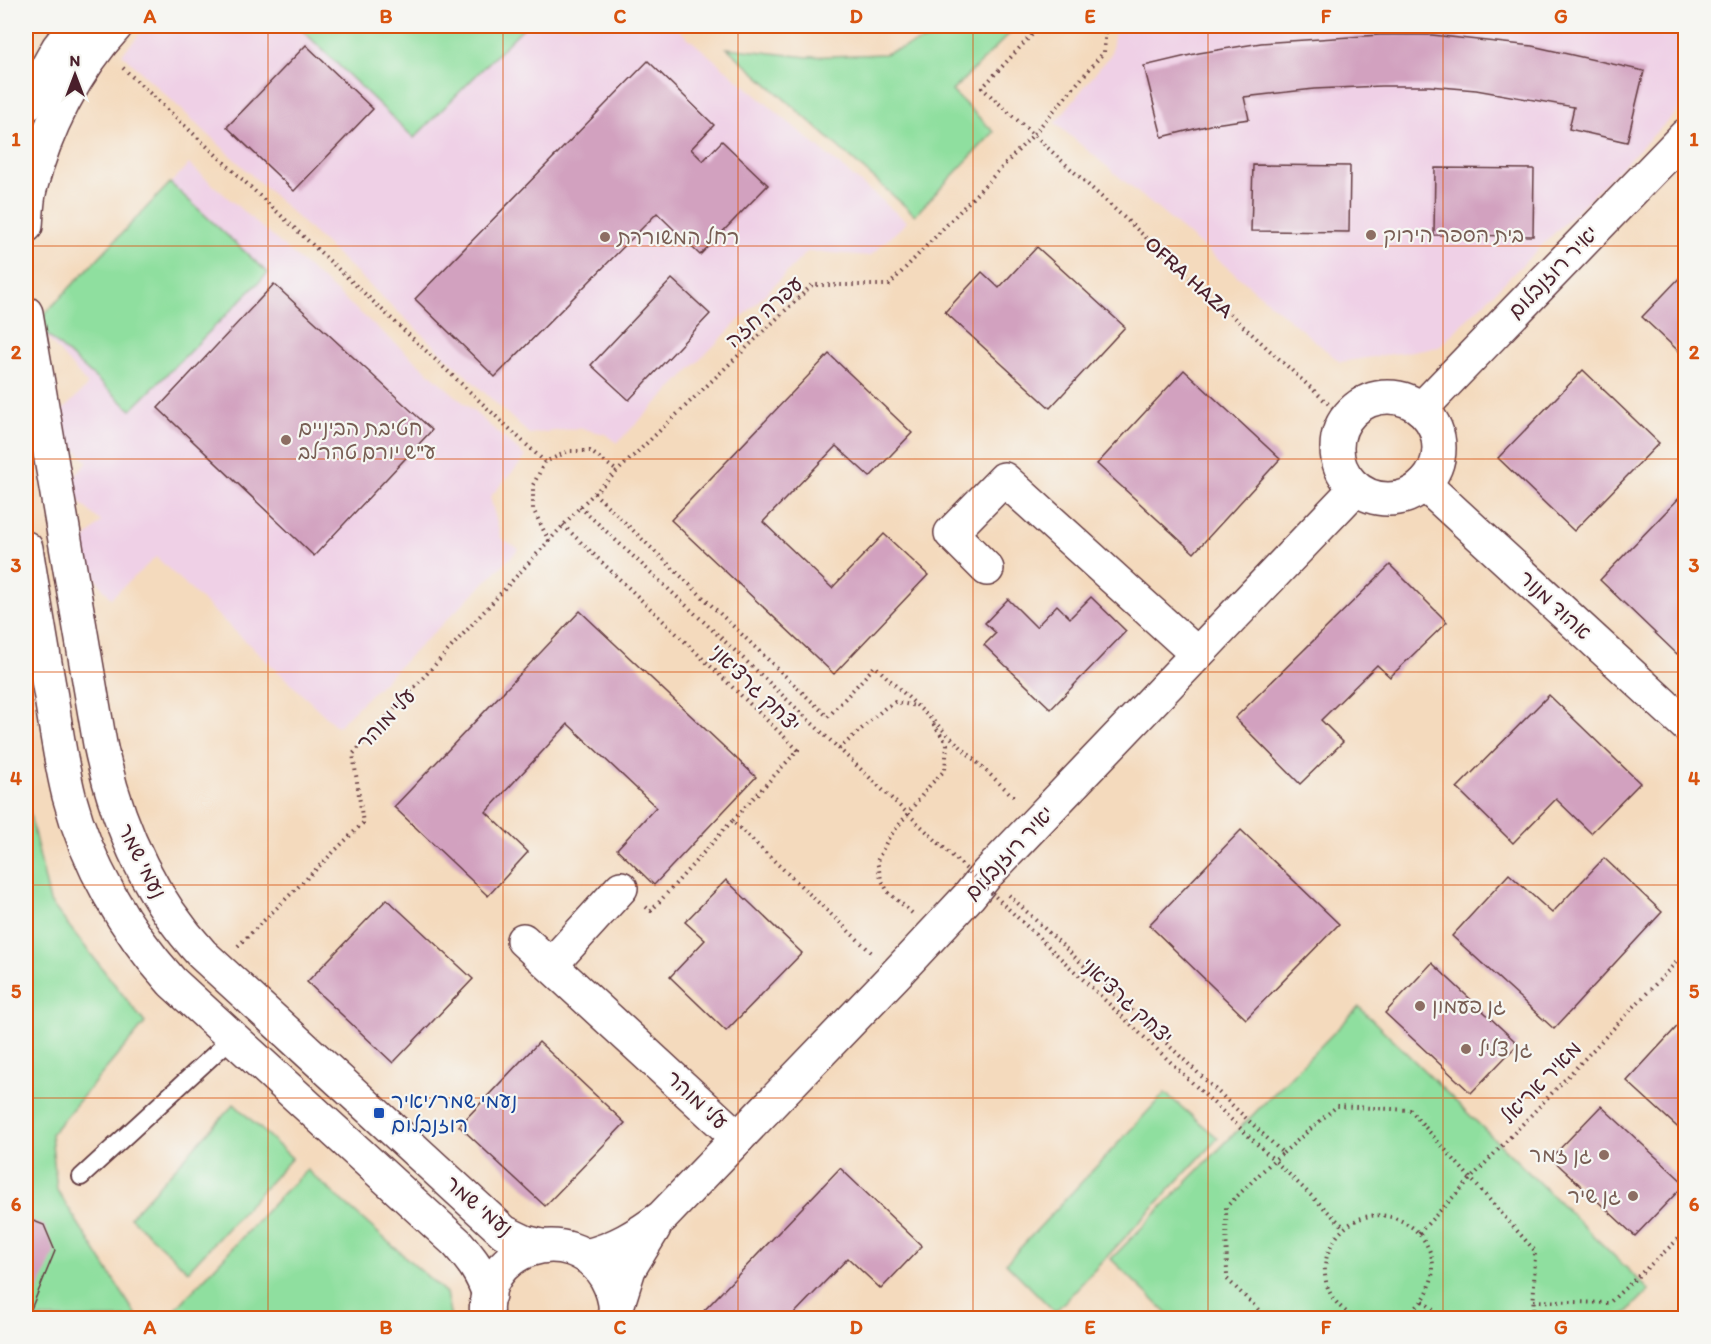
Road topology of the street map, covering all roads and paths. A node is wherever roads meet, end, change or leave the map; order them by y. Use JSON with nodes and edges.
{"nodes":[{"id":1,"x":1040,"y":26,"type":"edge"},
{"id":2,"x":1106,"y":26,"type":"edge"},
{"id":3,"x":97,"y":32,"type":"edge"},
{"id":4,"x":26,"y":105,"type":"edge"},
{"id":5,"x":1033,"y":135,"type":"junction"},
{"id":6,"x":1686,"y":135,"type":"edge"},
{"id":7,"x":26,"y":226,"type":"edge"},
{"id":8,"x":26,"y":313,"type":"edge"},
{"id":9,"x":1421,"y":409,"type":"junction"},
{"id":10,"x":1346,"y":419,"type":"junction"},
{"id":11,"x":545,"y":462,"type":"junction"},
{"id":12,"x":617,"y":471,"type":"junction"},
{"id":13,"x":1424,"y":484,"type":"junction"},
{"id":14,"x":1356,"y":488,"type":"junction"},
{"id":15,"x":594,"y":493,"type":"junction"},
{"id":16,"x":580,"y":507,"type":"junction"},
{"id":17,"x":563,"y":525,"type":"junction"},
{"id":18,"x":549,"y":541,"type":"junction"},
{"id":19,"x":26,"y":548,"type":"edge"},
{"id":20,"x":987,"y":569,"type":"dead end"},
{"id":21,"x":1197,"y":654,"type":"junction"},
{"id":22,"x":1686,"y":725,"type":"edge"},
{"id":23,"x":839,"y":750,"type":"junction"},
{"id":24,"x":732,"y":820,"type":"junction"},
{"id":25,"x":1038,"y":820,"type":"junction"},
{"id":26,"x":987,"y":874,"type":"junction"},
{"id":27,"x":621,"y":888,"type":"joint"},
{"id":28,"x":935,"y":933,"type":"junction"},
{"id":29,"x":523,"y":940,"type":"dead end"},
{"id":30,"x":1686,"y":952,"type":"edge"},
{"id":31,"x":551,"y":965,"type":"junction"},
{"id":32,"x":217,"y":968,"type":"junction"},
{"id":33,"x":895,"y":975,"type":"junction"},
{"id":34,"x":232,"y":1038,"type":"junction"},
{"id":35,"x":738,"y":1138,"type":"junction"},
{"id":36,"x":1282,"y":1153,"type":"junction"},
{"id":37,"x":1274,"y":1160,"type":"junction"},
{"id":38,"x":81,"y":1177,"type":"dead end"},
{"id":39,"x":1471,"y":1178,"type":"junction"},
{"id":40,"x":662,"y":1217,"type":"junction"},
{"id":41,"x":1345,"y":1228,"type":"junction"},
{"id":42,"x":1686,"y":1232,"type":"edge"},
{"id":43,"x":1419,"y":1233,"type":"junction"},
{"id":44,"x":542,"y":1246,"type":"junction"},
{"id":45,"x":586,"y":1256,"type":"junction"},
{"id":46,"x":1423,"y":1301,"type":"junction"},
{"id":47,"x":1534,"y":1301,"type":"junction"},
{"id":48,"x":488,"y":1307,"type":"edge"},
{"id":49,"x":615,"y":1314,"type":"edge"},
{"id":50,"x":1347,"y":1317,"type":"edge"},
{"id":51,"x":1267,"y":1318,"type":"edge"},
{"id":52,"x":1356,"y":1318,"type":"edge"},
{"id":53,"x":1401,"y":1318,"type":"edge"},
{"id":54,"x":1442,"y":1318,"type":"edge"},
{"id":55,"x":1533,"y":1318,"type":"edge"}],
"edges":[{"from":1,"to":5,"type":"path","name":"OFRA HAZA"},
{"from":2,"to":5,"type":"path","name":"עפרה חזה"},
{"from":3,"to":4,"type":"street"},
{"from":3,"to":7,"type":"street"},
{"from":3,"to":11,"type":"path"},
{"from":5,"to":10,"type":"path","name":"OFRA HAZA"},
{"from":5,"to":12,"type":"path","name":"עפרה חזה"},
{"from":6,"to":9,"type":"street","name":"יאיר רוזנבלום"},
{"from":8,"to":32,"type":"street","name":"נעמי שמר"},
{"from":9,"to":10,"type":"street"},
{"from":9,"to":13,"type":"street"},
{"from":10,"to":14,"type":"street"},
{"from":11,"to":12,"type":"path"},
{"from":11,"to":18,"type":"path"},
{"from":12,"to":15,"type":"path","name":"עפרה חזה"},
{"from":13,"to":14,"type":"street"},
{"from":13,"to":22,"type":"street","name":"אהוד מנור"},
{"from":14,"to":21,"type":"street","name":"יאיר רוזנבלום"},
{"from":15,"to":16,"type":"path","name":"עפרה חזה"},
{"from":15,"to":25,"type":"path","name":"יצחק גרציאני"},
{"from":16,"to":17,"type":"path","name":"עלי מוהר"},
{"from":16,"to":23,"type":"path","name":"יצחק גרציאני","bridge":true},
{"from":17,"to":18,"type":"path","name":"עלי מוהר"},
{"from":17,"to":24,"type":"path","name":"יצחק גרציאני"},
{"from":18,"to":32,"type":"path","name":"עלי מוהר"},
{"from":19,"to":34,"type":"street","name":"נעמי שמר"},
{"from":20,"to":21,"type":"street"},
{"from":21,"to":25,"type":"street","name":"יאיר רוזנבלום"},
{"from":23,"to":28,"type":"path"},
{"from":23,"to":37,"type":"path","name":"יצחק גרציאני","bridge":true},
{"from":24,"to":27,"type":"path"},
{"from":24,"to":33,"type":"path"},
{"from":25,"to":26,"type":"street","name":"יאיר רוזנבלום"},
{"from":26,"to":28,"type":"street","name":"יאיר רוזנבלום"},
{"from":26,"to":36,"type":"path","name":"יצחק גרציאני"},
{"from":27,"to":31,"type":"street"},
{"from":28,"to":33,"type":"street","name":"יאיר רוזנבלום"},
{"from":29,"to":31,"type":"street","name":"עלי מוהר"},
{"from":30,"to":39,"type":"path","name":"מאיר אריאל"},
{"from":31,"to":35,"type":"street","name":"עלי מוהר"},
{"from":32,"to":44,"type":"street","name":"נעמי שמר"},
{"from":33,"to":35,"type":"street","name":"יאיר רוזנבלום"},
{"from":34,"to":38,"type":"lane"},
{"from":34,"to":48,"type":"street","name":"נעמי שמר"},
{"from":35,"to":40,"type":"street","name":"יאיר רוזנבלום"},
{"from":36,"to":37,"type":"path"},
{"from":36,"to":39,"type":"path"},
{"from":37,"to":41,"type":"path","name":"יצחק גרציאני"},
{"from":37,"to":51,"type":"path"},
{"from":39,"to":43,"type":"path","name":"מאיר אריאל"},
{"from":39,"to":47,"type":"path"},
{"from":40,"to":45,"type":"street"},
{"from":40,"to":49,"type":"street"},
{"from":41,"to":43,"type":"path"},
{"from":41,"to":50,"type":"path"},
{"from":42,"to":47,"type":"path"},
{"from":43,"to":46,"type":"path"},
{"from":44,"to":45,"type":"street","name":"נעמי שמר"},
{"from":44,"to":48,"type":"street"},
{"from":45,"to":49,"type":"street"},
{"from":46,"to":53,"type":"path"},
{"from":46,"to":54,"type":"path"},
{"from":47,"to":55,"type":"path"},
{"from":50,"to":52,"type":"path"}]}
